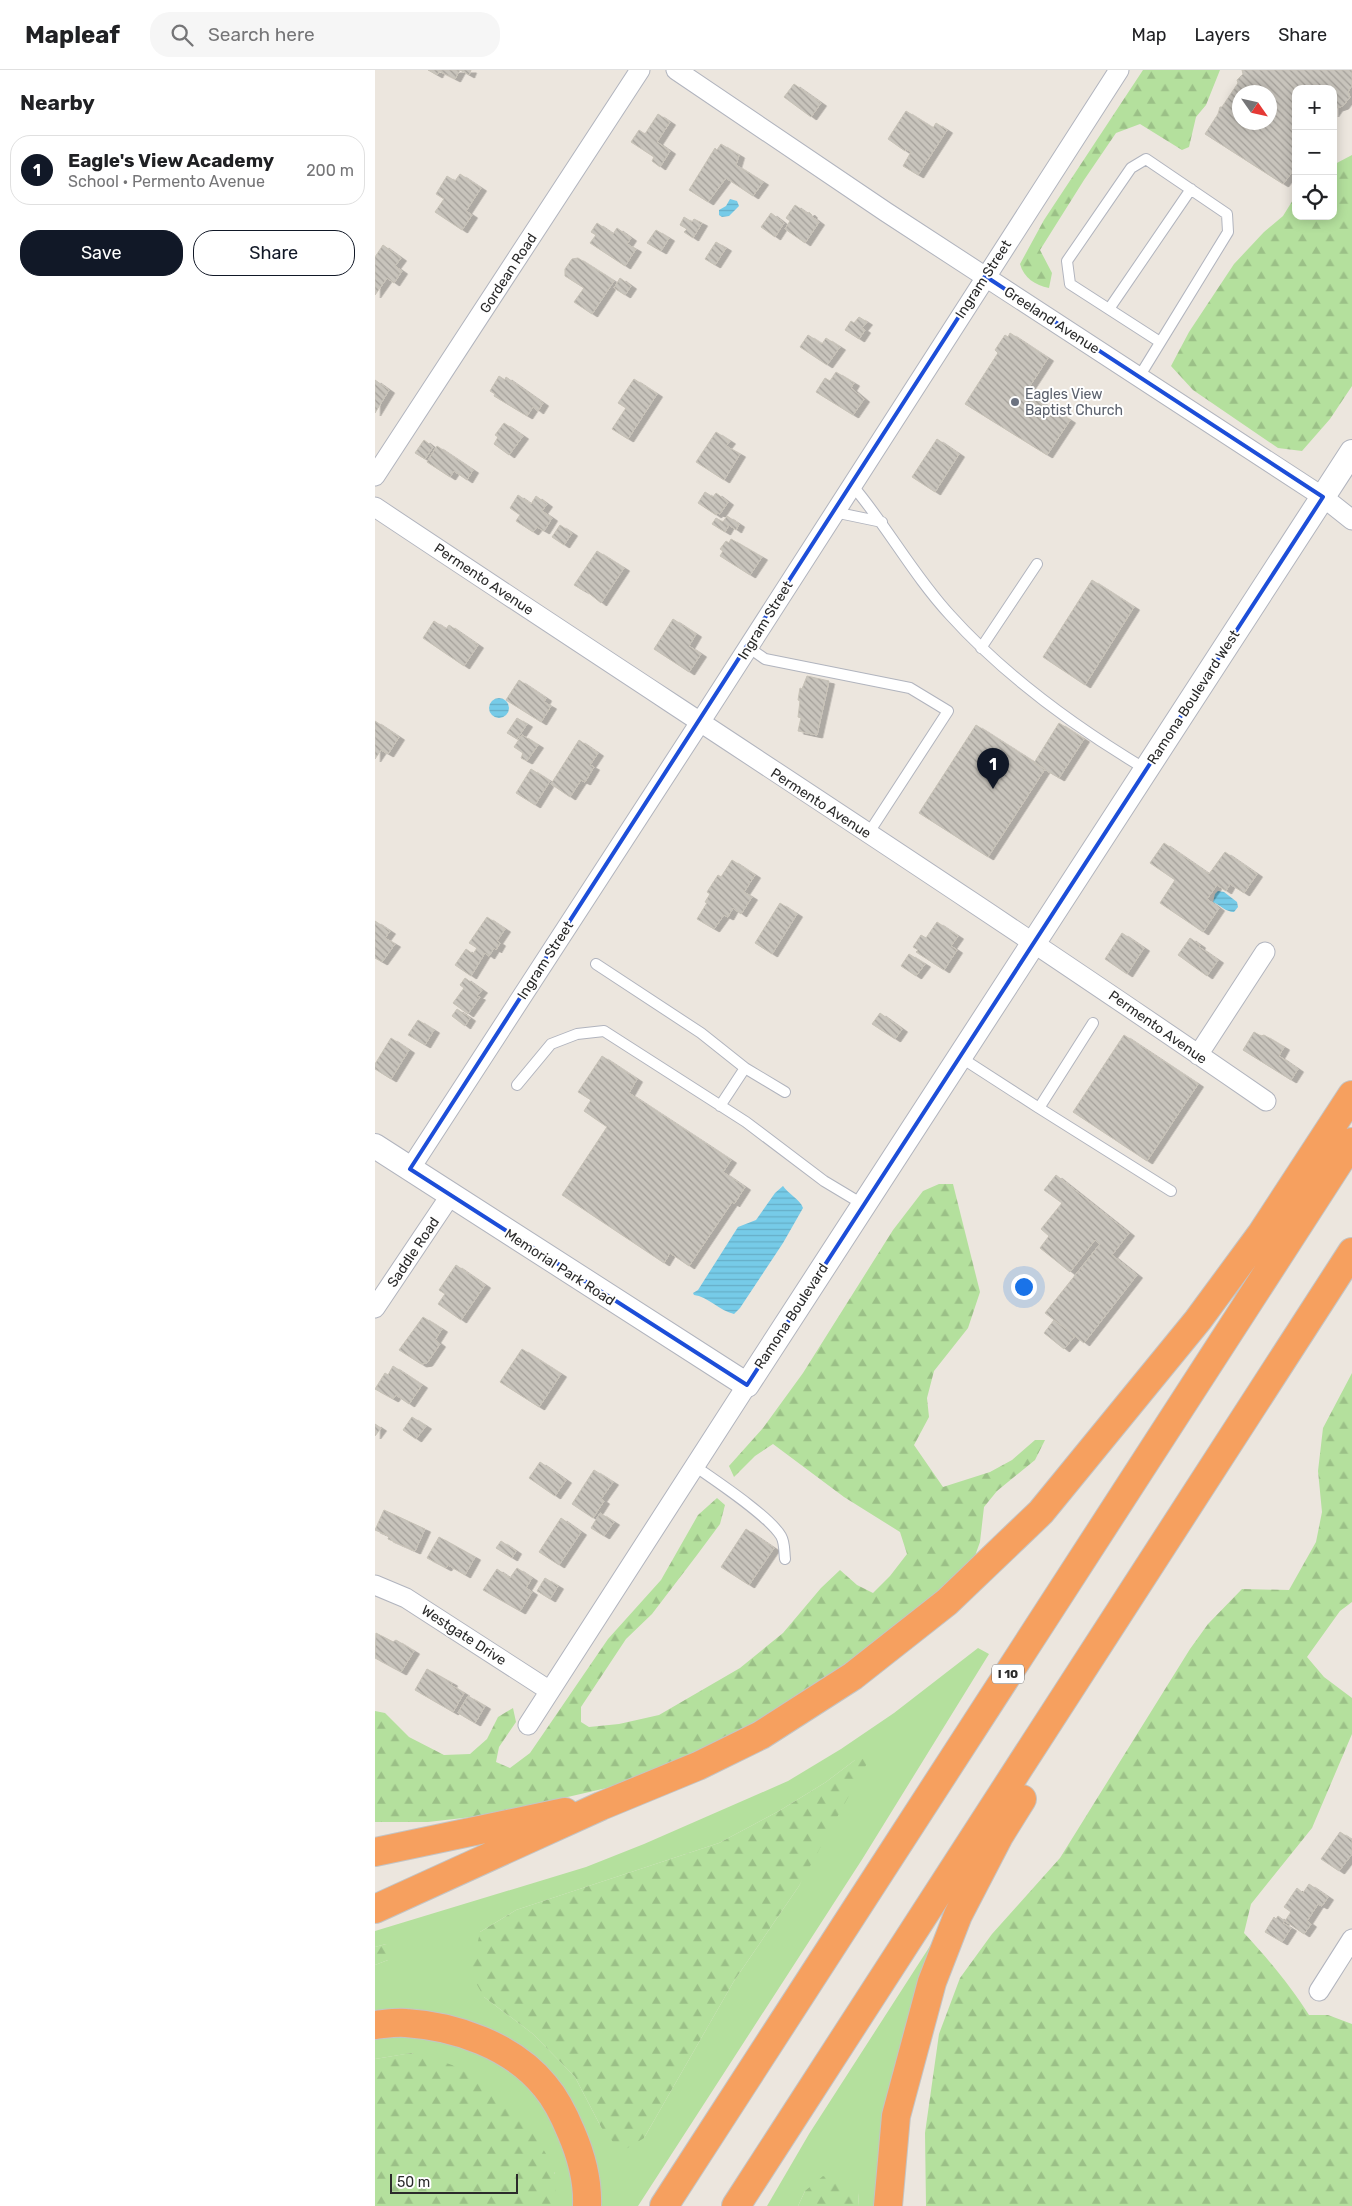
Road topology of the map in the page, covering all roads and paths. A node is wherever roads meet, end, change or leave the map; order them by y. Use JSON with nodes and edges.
{"nodes":[{"id":1,"x":640,"y":70,"type":"edge"},
{"id":2,"x":676,"y":70,"type":"edge"},
{"id":3,"x":1119,"y":70,"type":"edge"},
{"id":4,"x":1191,"y":189,"type":"junction"},
{"id":5,"x":985,"y":276,"type":"junction"},
{"id":6,"x":1109,"y":310,"type":"junction"},
{"id":7,"x":1160,"y":342,"type":"junction"},
{"id":8,"x":1139,"y":377,"type":"junction"},
{"id":9,"x":1352,"y":452,"type":"edge"},
{"id":10,"x":375,"y":476,"type":"edge"},
{"id":11,"x":851,"y":485,"type":"junction"},
{"id":12,"x":1323,"y":497,"type":"junction"},
{"id":13,"x":375,"y":506,"type":"edge"},
{"id":14,"x":833,"y":512,"type":"junction"},
{"id":15,"x":1352,"y":520,"type":"edge"},
{"id":16,"x":882,"y":522,"type":"junction"},
{"id":17,"x":1037,"y":564,"type":"dead end"},
{"id":18,"x":747,"y":647,"type":"junction"},
{"id":19,"x":981,"y":648,"type":"junction"},
{"id":20,"x":699,"y":723,"type":"junction"},
{"id":21,"x":1147,"y":770,"type":"junction"},
{"id":22,"x":868,"y":834,"type":"junction"},
{"id":23,"x":1035,"y":942,"type":"junction"},
{"id":24,"x":1265,"y":952,"type":"dead end"},
{"id":25,"x":596,"y":964,"type":"dead end"},
{"id":26,"x":1093,"y":1023,"type":"dead end"},
{"id":27,"x":1198,"y":1055,"type":"junction"},
{"id":28,"x":960,"y":1057,"type":"junction"},
{"id":29,"x":745,"y":1068,"type":"junction"},
{"id":30,"x":517,"y":1085,"type":"dead end"},
{"id":31,"x":785,"y":1092,"type":"dead end"},
{"id":32,"x":1352,"y":1095,"type":"edge"},
{"id":33,"x":1266,"y":1101,"type":"dead end"},
{"id":34,"x":720,"y":1106,"type":"junction"},
{"id":35,"x":1039,"y":1108,"type":"junction"},
{"id":36,"x":1352,"y":1142,"type":"edge"},
{"id":37,"x":375,"y":1146,"type":"edge"},
{"id":38,"x":409,"y":1169,"type":"junction"},
{"id":39,"x":1171,"y":1191,"type":"dead end"},
{"id":40,"x":450,"y":1196,"type":"junction"},
{"id":41,"x":864,"y":1205,"type":"junction"},
{"id":42,"x":1352,"y":1252,"type":"edge"},
{"id":43,"x":375,"y":1308,"type":"edge"},
{"id":44,"x":747,"y":1385,"type":"junction"},
{"id":45,"x":696,"y":1467,"type":"junction"},
{"id":46,"x":785,"y":1559,"type":"dead end"},
{"id":47,"x":375,"y":1585,"type":"edge"},
{"id":48,"x":1115,"y":1620,"type":"junction"},
{"id":49,"x":550,"y":1691,"type":"junction"},
{"id":50,"x":528,"y":1725,"type":"dead end"},
{"id":51,"x":601,"y":1806,"type":"junction"},
{"id":52,"x":375,"y":1852,"type":"edge"},
{"id":53,"x":375,"y":1909,"type":"edge"},
{"id":54,"x":1352,"y":1940,"type":"edge"},
{"id":55,"x":1319,"y":1991,"type":"dead end"},
{"id":56,"x":375,"y":2024,"type":"edge"},
{"id":57,"x":587,"y":2206,"type":"edge"},
{"id":58,"x":664,"y":2206,"type":"edge"},
{"id":59,"x":736,"y":2206,"type":"edge"},
{"id":60,"x":888,"y":2206,"type":"edge"}],
"edges":[{"from":1,"to":10,"type":"street","name":"Gordean Road"},
{"from":2,"to":5,"type":"street","name":"Greeland Avenue"},
{"from":3,"to":5,"type":"street","name":"Ingram Street"},
{"from":4,"to":6,"type":"lane"},
{"from":4,"to":6,"type":"lane"},
{"from":4,"to":7,"type":"lane"},
{"from":5,"to":8,"type":"street","name":"Greeland Avenue"},
{"from":5,"to":11,"type":"street","name":"Ingram Street"},
{"from":6,"to":7,"type":"lane"},
{"from":7,"to":8,"type":"lane"},
{"from":8,"to":12,"type":"street","name":"Greeland Avenue"},
{"from":9,"to":12,"type":"street","name":"Ramona Boulevard West"},
{"from":11,"to":14,"type":"street","name":"Ingram Street"},
{"from":11,"to":16,"type":"lane"},
{"from":12,"to":15,"type":"street","name":"Greeland Avenue"},
{"from":12,"to":21,"type":"street","name":"Ramona Boulevard West"},
{"from":13,"to":20,"type":"street","name":"Permento Avenue"},
{"from":14,"to":16,"type":"lane"},
{"from":14,"to":18,"type":"street","name":"Ingram Street"},
{"from":16,"to":19,"type":"lane"},
{"from":17,"to":19,"type":"lane"},
{"from":18,"to":20,"type":"street","name":"Ingram Street"},
{"from":18,"to":22,"type":"lane"},
{"from":19,"to":21,"type":"lane"},
{"from":20,"to":22,"type":"street","name":"Permento Avenue"},
{"from":20,"to":38,"type":"street","name":"Ingram Street"},
{"from":21,"to":23,"type":"street","name":"Ramona Boulevard West"},
{"from":22,"to":23,"type":"street","name":"Permento Avenue"},
{"from":23,"to":27,"type":"street","name":"Permento Avenue"},
{"from":23,"to":28,"type":"street","name":"Ramona Boulevard"},
{"from":24,"to":27,"type":"street"},
{"from":25,"to":29,"type":"lane"},
{"from":26,"to":35,"type":"lane"},
{"from":27,"to":33,"type":"street","name":"Permento Avenue"},
{"from":28,"to":35,"type":"lane"},
{"from":28,"to":41,"type":"street","name":"Ramona Boulevard"},
{"from":29,"to":31,"type":"lane"},
{"from":29,"to":34,"type":"lane"},
{"from":30,"to":34,"type":"lane"},
{"from":32,"to":51,"type":"highway"},
{"from":34,"to":41,"type":"lane"},
{"from":35,"to":39,"type":"lane"},
{"from":36,"to":58,"type":"highway","number":"I 10"},
{"from":37,"to":38,"type":"street","name":"Memorial Park Road"},
{"from":38,"to":40,"type":"street","name":"Memorial Park Road"},
{"from":40,"to":43,"type":"street","name":"Saddle Road"},
{"from":40,"to":44,"type":"street","name":"Memorial Park Road"},
{"from":41,"to":44,"type":"street","name":"Ramona Boulevard"},
{"from":42,"to":48,"type":"highway"},
{"from":44,"to":45,"type":"street","name":"Ramona Boulevard"},
{"from":45,"to":46,"type":"lane"},
{"from":45,"to":49,"type":"street","name":"Ramona Boulevard"},
{"from":47,"to":49,"type":"street","name":"Westgate Drive"},
{"from":48,"to":59,"type":"highway"},
{"from":48,"to":60,"type":"highway"},
{"from":49,"to":50,"type":"street","name":"Ramona Boulevard"},
{"from":51,"to":52,"type":"highway"},
{"from":51,"to":53,"type":"highway"},
{"from":54,"to":55,"type":"street"},
{"from":56,"to":57,"type":"highway"}]}
